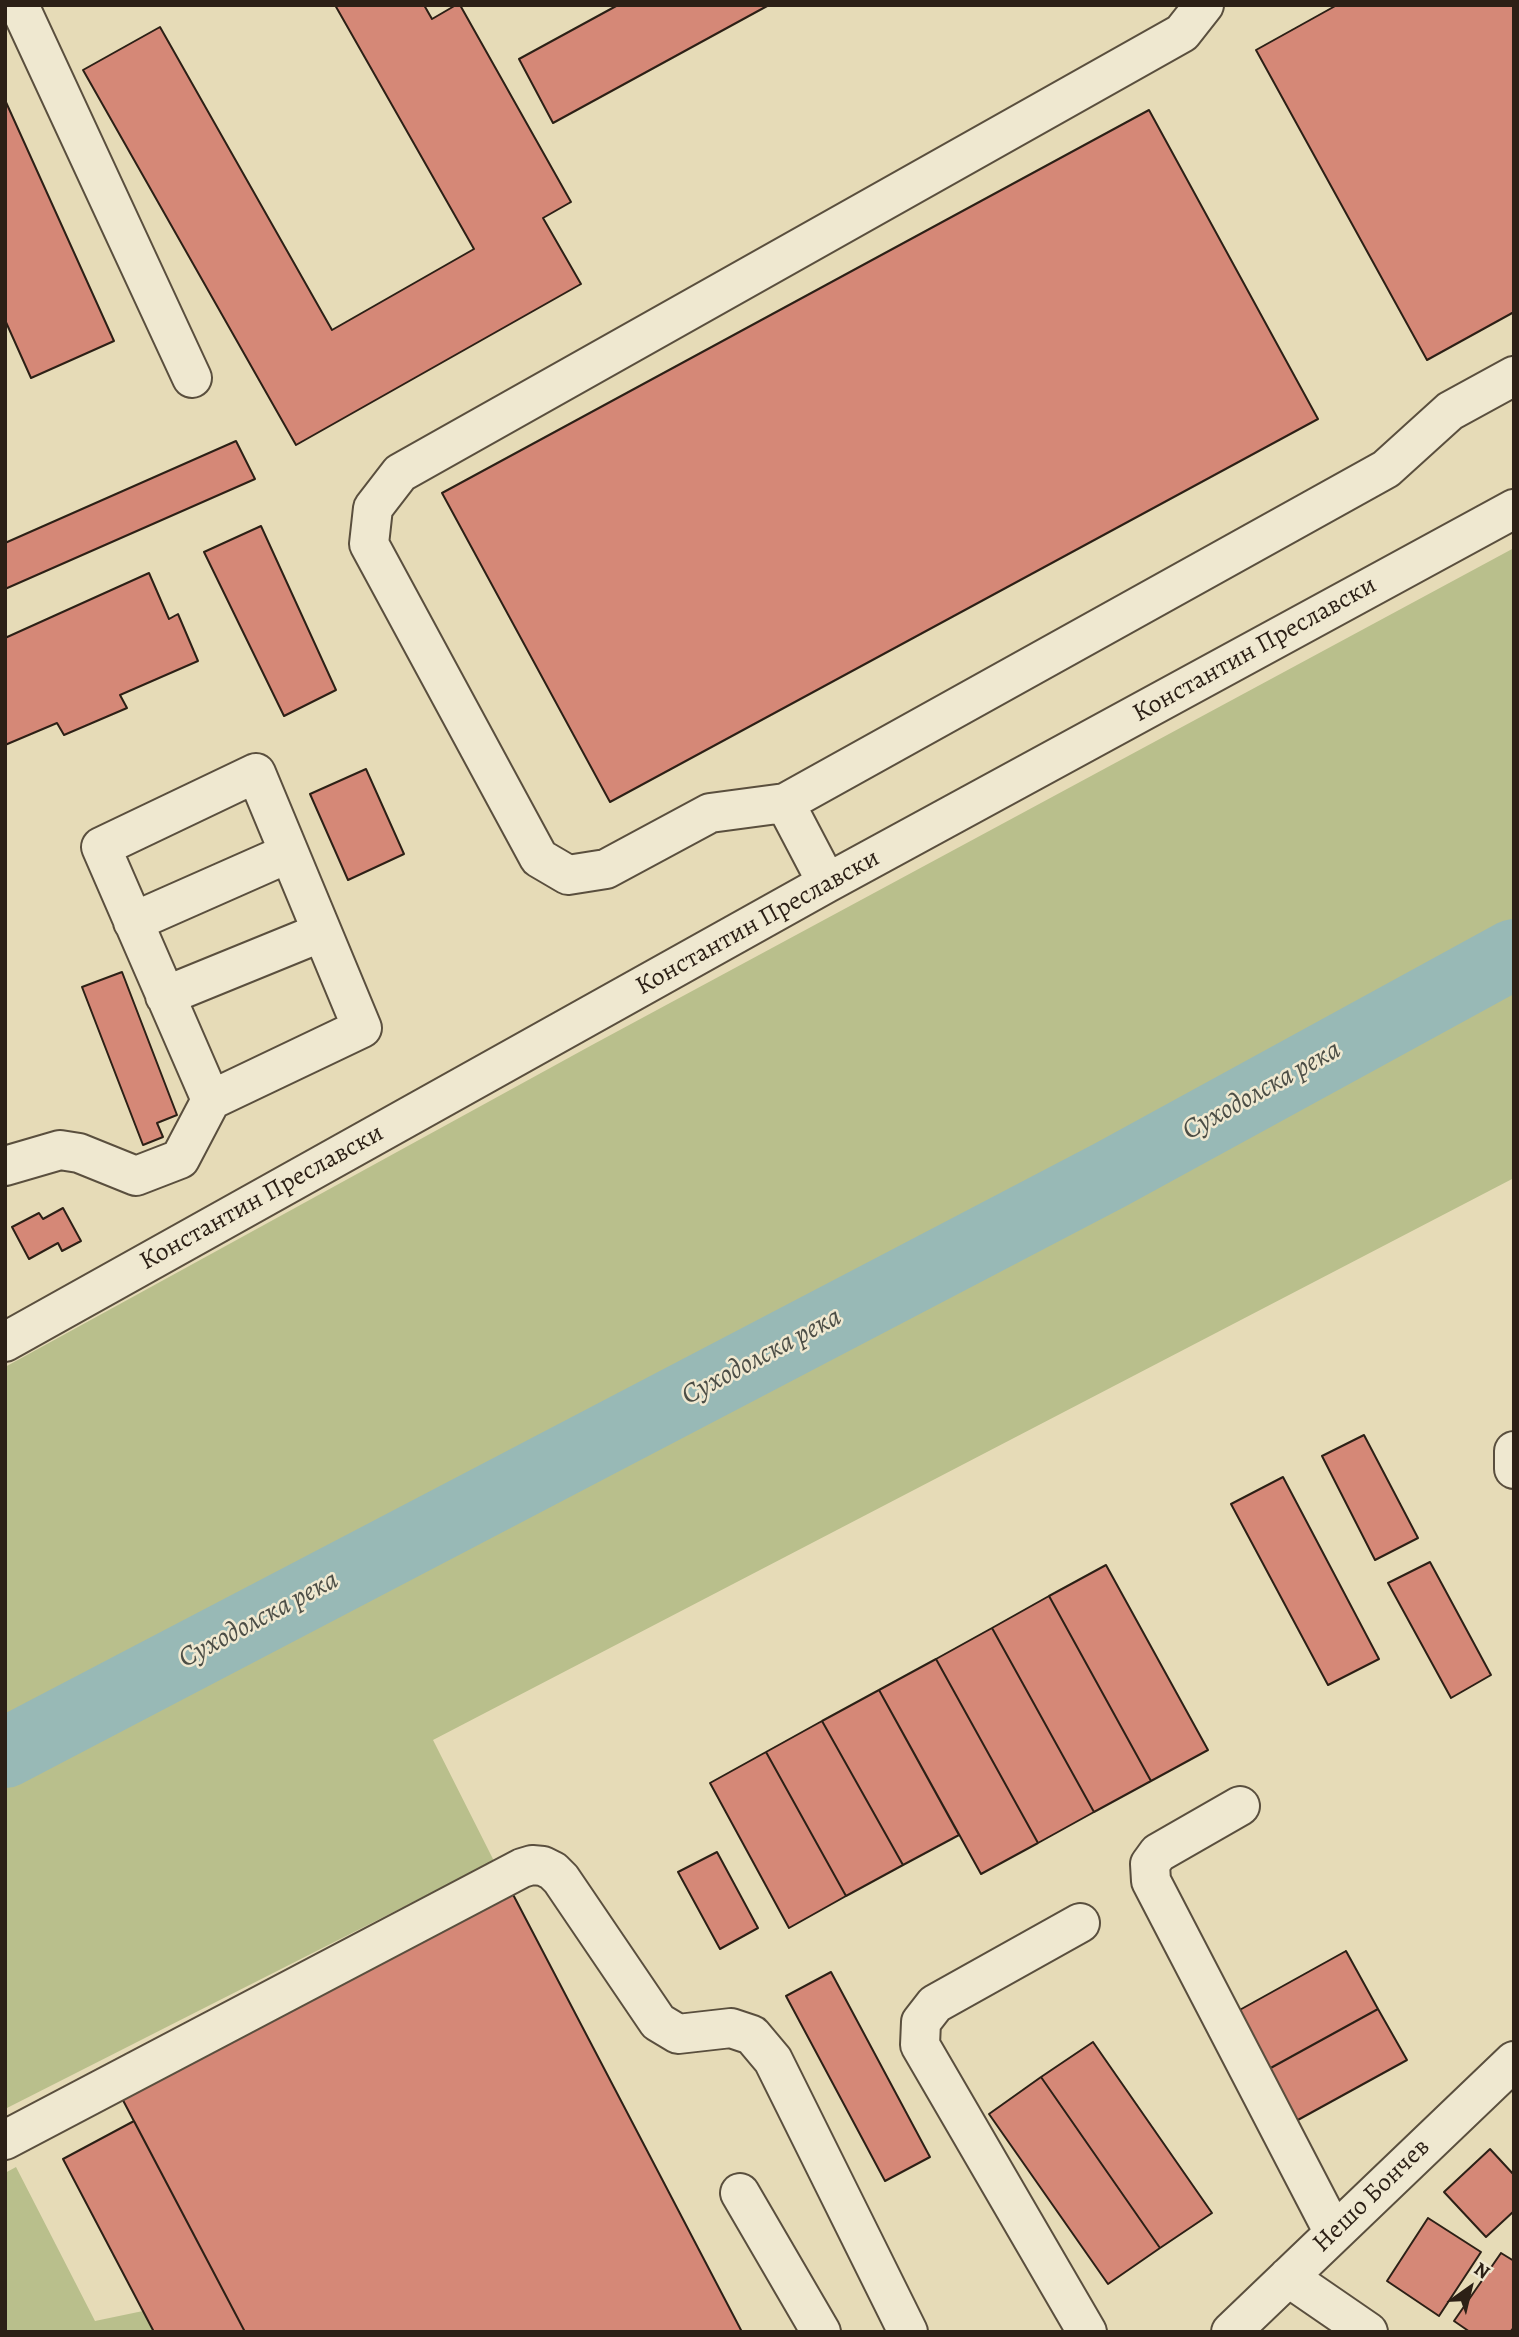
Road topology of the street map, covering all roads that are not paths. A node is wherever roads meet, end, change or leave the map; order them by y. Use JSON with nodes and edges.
{"nodes":[{"id":1,"x":19,"y":5,"type":"edge"},
{"id":2,"x":1204,"y":5,"type":"edge"},
{"id":3,"x":1514,"y":376,"type":"edge"},
{"id":4,"x":192,"y":378,"type":"dead end"},
{"id":5,"x":1514,"y":509,"type":"edge"},
{"id":6,"x":785,"y":803,"type":"junction"},
{"id":7,"x":289,"y":853,"type":"junction"},
{"id":8,"x":828,"y":884,"type":"junction"},
{"id":9,"x":133,"y":922,"type":"junction"},
{"id":10,"x":322,"y":932,"type":"junction"},
{"id":11,"x":165,"y":996,"type":"junction"},
{"id":12,"x":211,"y":1100,"type":"junction"},
{"id":13,"x":5,"y":1166,"type":"edge"},
{"id":14,"x":6,"y":1340,"type":"edge"},
{"id":15,"x":1514,"y":1451,"type":"edge"},
{"id":16,"x":1514,"y":1469,"type":"edge"},
{"id":17,"x":1241,"y":1806,"type":"dead end"},
{"id":18,"x":1080,"y":1923,"type":"dead end"},
{"id":19,"x":1514,"y":2061,"type":"edge"},
{"id":20,"x":5,"y":2140,"type":"edge"},
{"id":21,"x":740,"y":2193,"type":"dead end"},
{"id":22,"x":1334,"y":2233,"type":"junction"},
{"id":23,"x":1288,"y":2277,"type":"junction"},
{"id":24,"x":821,"y":2332,"type":"edge"},
{"id":25,"x":908,"y":2332,"type":"edge"},
{"id":26,"x":1087,"y":2332,"type":"edge"},
{"id":27,"x":1231,"y":2332,"type":"edge"},
{"id":28,"x":1368,"y":2332,"type":"edge"}],
"edges":[{"from":1,"to":4,"type":"street"},
{"from":2,"to":6,"type":"street"},
{"from":3,"to":6,"type":"street"},
{"from":5,"to":8,"type":"street","name":"Константин Преславски"},
{"from":6,"to":8,"type":"street"},
{"from":7,"to":9,"type":"street"},
{"from":7,"to":9,"type":"street"},
{"from":7,"to":10,"type":"street"},
{"from":8,"to":14,"type":"street","name":"Константин Преславски"},
{"from":9,"to":11,"type":"street"},
{"from":10,"to":11,"type":"street"},
{"from":10,"to":12,"type":"street"},
{"from":11,"to":12,"type":"street"},
{"from":12,"to":13,"type":"street"},
{"from":15,"to":16,"type":"street"},
{"from":17,"to":22,"type":"street"},
{"from":18,"to":26,"type":"street"},
{"from":19,"to":22,"type":"street","name":"Нешо Бончев"},
{"from":20,"to":25,"type":"street"},
{"from":21,"to":24,"type":"street"},
{"from":22,"to":23,"type":"street","name":"Нешо Бончев"},
{"from":23,"to":27,"type":"street","name":"Нешо Бончев"},
{"from":23,"to":28,"type":"street"}]}
